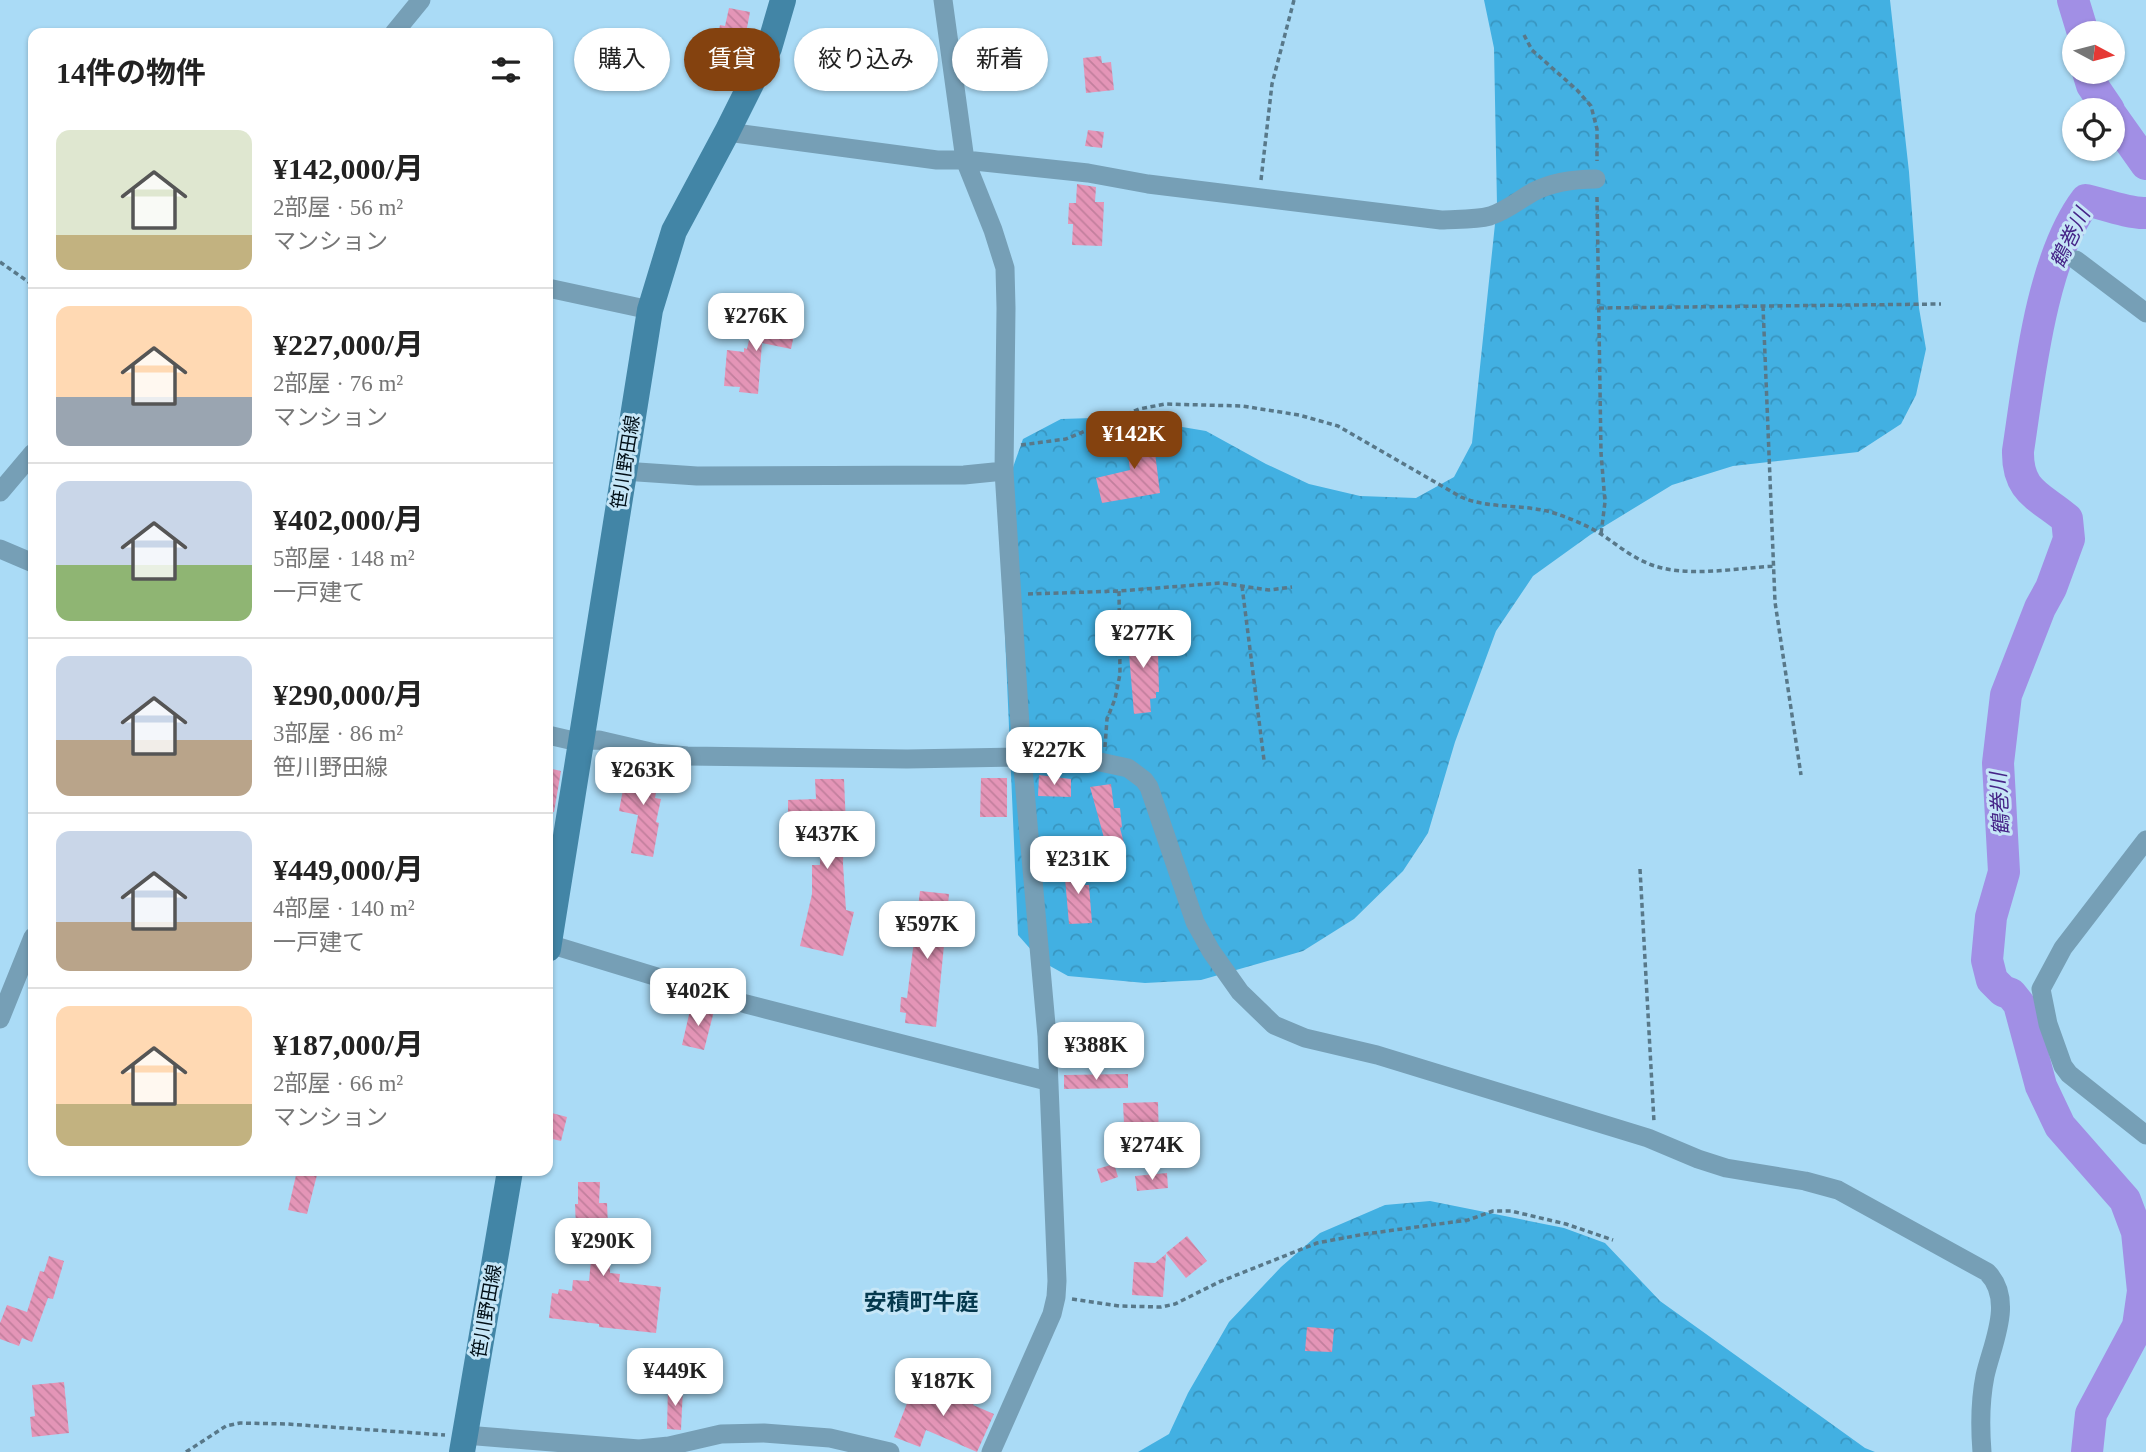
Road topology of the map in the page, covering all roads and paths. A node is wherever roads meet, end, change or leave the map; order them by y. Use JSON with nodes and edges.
{"nodes":[{"id":1,"x":421,"y":0,"type":"edge"},
{"id":2,"x":783,"y":0,"type":"edge"},
{"id":3,"x":943,"y":0,"type":"edge"},
{"id":4,"x":1294,"y":0,"type":"edge"},
{"id":5,"x":398,"y":28,"type":"edge"},
{"id":6,"x":1524,"y":35,"type":"dead end"},
{"id":7,"x":727,"y":132,"type":"junction"},
{"id":8,"x":965,"y":160,"type":"junction"},
{"id":9,"x":1596,"y":179,"type":"junction"},
{"id":10,"x":1259,"y":198,"type":"junction"},
{"id":11,"x":2076,"y":260,"type":"dead end"},
{"id":12,"x":0,"y":262,"type":"edge"},
{"id":13,"x":28,"y":282,"type":"edge"},
{"id":14,"x":553,"y":289,"type":"edge"},
{"id":15,"x":1941,"y":304,"type":"dead end"},
{"id":16,"x":1763,"y":306,"type":"junction"},
{"id":17,"x":1600,"y":307,"type":"junction"},
{"id":18,"x":650,"y":310,"type":"junction"},
{"id":19,"x":2146,"y":313,"type":"edge"},
{"id":20,"x":1004,"y":446,"type":"junction"},
{"id":21,"x":28,"y":459,"type":"edge"},
{"id":22,"x":623,"y":471,"type":"junction"},
{"id":23,"x":1004,"y":471,"type":"junction"},
{"id":24,"x":0,"y":492,"type":"edge"},
{"id":25,"x":1601,"y":534,"type":"junction"},
{"id":26,"x":0,"y":549,"type":"edge"},
{"id":27,"x":28,"y":560,"type":"edge"},
{"id":28,"x":1775,"y":566,"type":"junction"},
{"id":29,"x":1242,"y":586,"type":"junction"},
{"id":30,"x":1292,"y":587,"type":"dead end"},
{"id":31,"x":1119,"y":591,"type":"junction"},
{"id":32,"x":1012,"y":595,"type":"junction"},
{"id":33,"x":553,"y":736,"type":"edge"},
{"id":34,"x":583,"y":739,"type":"junction"},
{"id":35,"x":1022,"y":757,"type":"junction"},
{"id":36,"x":1264,"y":760,"type":"dead end"},
{"id":37,"x":1104,"y":763,"type":"junction"},
{"id":38,"x":1801,"y":775,"type":"dead end"},
{"id":39,"x":2146,"y":840,"type":"edge"},
{"id":40,"x":1640,"y":869,"type":"dead end"},
{"id":41,"x":553,"y":917,"type":"edge"},
{"id":42,"x":28,"y":946,"type":"edge"},
{"id":43,"x":553,"y":948,"type":"edge"},
{"id":44,"x":5,"y":990,"type":"edge"},
{"id":45,"x":0,"y":1019,"type":"edge"},
{"id":46,"x":1047,"y":1081,"type":"junction"},
{"id":47,"x":2146,"y":1135,"type":"edge"},
{"id":48,"x":1648,"y":1138,"type":"junction"},
{"id":49,"x":509,"y":1176,"type":"edge"},
{"id":50,"x":1613,"y":1240,"type":"dead end"},
{"id":51,"x":1056,"y":1297,"type":"junction"},
{"id":52,"x":463,"y":1444,"type":"edge"},
{"id":53,"x":186,"y":1452,"type":"edge"},
{"id":54,"x":890,"y":1452,"type":"edge"},
{"id":55,"x":991,"y":1452,"type":"edge"},
{"id":56,"x":1982,"y":1452,"type":"edge"}],
"edges":[{"from":1,"to":5,"type":"street"},
{"from":2,"to":7,"type":"street","name":"笹川野田線"},
{"from":3,"to":8,"type":"street"},
{"from":4,"to":10,"type":"path"},
{"from":6,"to":9,"type":"path"},
{"from":7,"to":8,"type":"street"},
{"from":7,"to":18,"type":"street","name":"笹川野田線"},
{"from":8,"to":10,"type":"street"},
{"from":8,"to":20,"type":"street"},
{"from":9,"to":10,"type":"street"},
{"from":9,"to":17,"type":"path"},
{"from":11,"to":19,"type":"street"},
{"from":12,"to":13,"type":"path"},
{"from":14,"to":18,"type":"street"},
{"from":15,"to":16,"type":"path"},
{"from":16,"to":17,"type":"path"},
{"from":16,"to":28,"type":"path"},
{"from":17,"to":25,"type":"path"},
{"from":18,"to":22,"type":"street","name":"笹川野田線"},
{"from":20,"to":23,"type":"street"},
{"from":20,"to":25,"type":"path"},
{"from":21,"to":24,"type":"street"},
{"from":22,"to":23,"type":"street"},
{"from":22,"to":34,"type":"street","name":"笹川野田線"},
{"from":23,"to":32,"type":"street"},
{"from":25,"to":28,"type":"path"},
{"from":26,"to":27,"type":"street"},
{"from":28,"to":38,"type":"path"},
{"from":29,"to":30,"type":"path"},
{"from":29,"to":31,"type":"path"},
{"from":29,"to":36,"type":"path"},
{"from":31,"to":32,"type":"path"},
{"from":31,"to":37,"type":"path"},
{"from":32,"to":35,"type":"street"},
{"from":33,"to":34,"type":"street"},
{"from":34,"to":35,"type":"street"},
{"from":34,"to":41,"type":"street","name":"笹川野田線"},
{"from":35,"to":37,"type":"street"},
{"from":35,"to":46,"type":"street"},
{"from":37,"to":48,"type":"street"},
{"from":39,"to":47,"type":"street"},
{"from":40,"to":48,"type":"path"},
{"from":42,"to":44,"type":"street"},
{"from":43,"to":46,"type":"street"},
{"from":44,"to":45,"type":"street"},
{"from":46,"to":51,"type":"street"},
{"from":48,"to":56,"type":"street"},
{"from":49,"to":52,"type":"street","name":"笹川野田線"},
{"from":50,"to":51,"type":"path"},
{"from":51,"to":55,"type":"street"},
{"from":52,"to":53,"type":"path"},
{"from":52,"to":54,"type":"street"}]}
